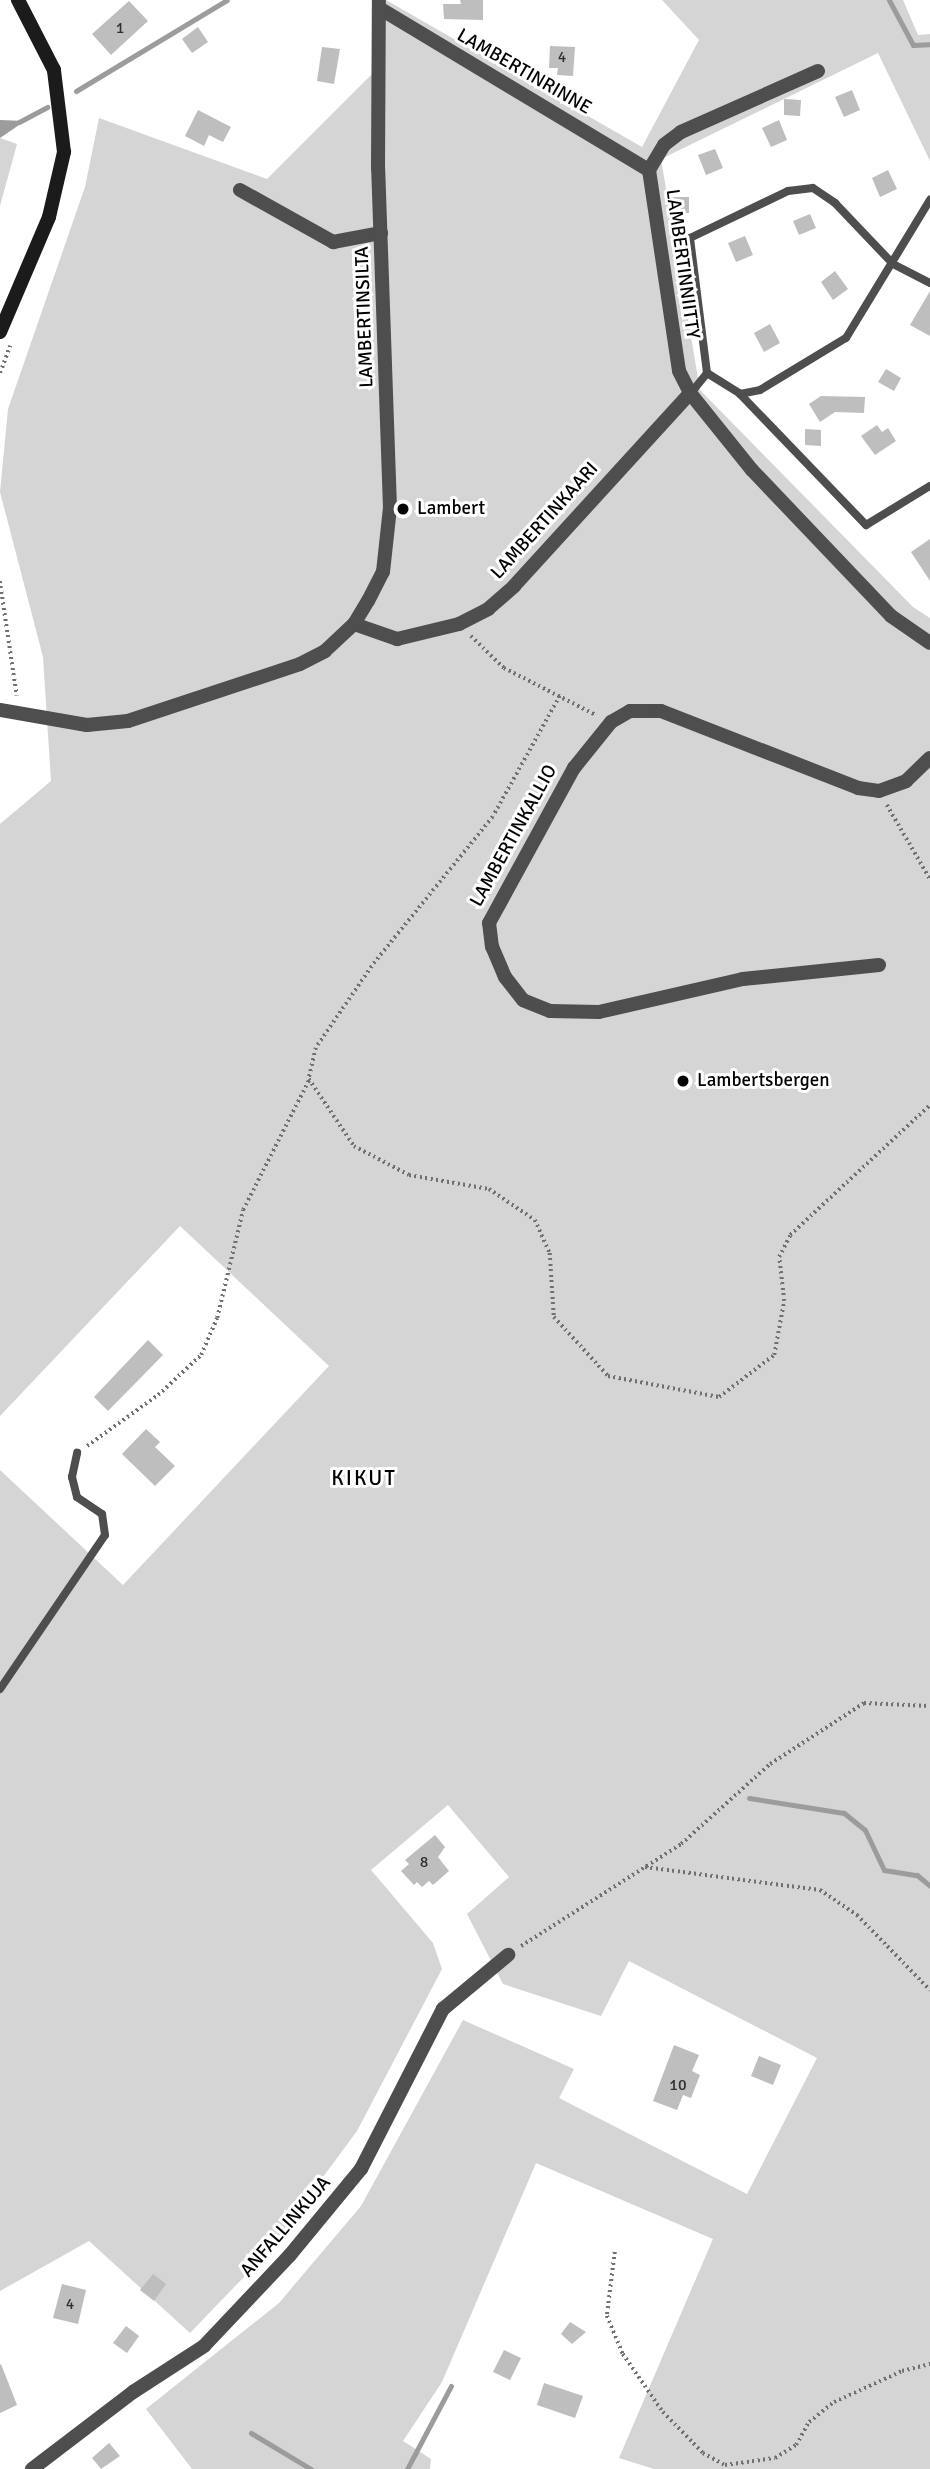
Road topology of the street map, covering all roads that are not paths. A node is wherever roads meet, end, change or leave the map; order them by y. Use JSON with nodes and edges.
{"nodes":[{"id":1,"x":18,"y":0,"type":"edge"},
{"id":2,"x":379,"y":4,"type":"edge"},
{"id":3,"x":818,"y":71,"type":"dead end"},
{"id":4,"x":649,"y":170,"type":"junction"},
{"id":5,"x":240,"y":190,"type":"dead end"},
{"id":6,"x":930,"y":201,"type":"edge"},
{"id":7,"x":381,"y":233,"type":"junction"},
{"id":8,"x":893,"y":264,"type":"junction"},
{"id":9,"x":930,"y":283,"type":"edge"},
{"id":10,"x":0,"y":332,"type":"edge"},
{"id":11,"x":707,"y":373,"type":"junction"},
{"id":12,"x":689,"y":390,"type":"junction"},
{"id":13,"x":740,"y":394,"type":"junction"},
{"id":14,"x":930,"y":486,"type":"edge"},
{"id":15,"x":355,"y":624,"type":"junction"},
{"id":16,"x":930,"y":643,"type":"edge"},
{"id":17,"x":0,"y":710,"type":"edge"},
{"id":18,"x":930,"y":758,"type":"edge"},
{"id":19,"x":879,"y":965,"type":"dead end"},
{"id":20,"x":77,"y":1453,"type":"road end"},
{"id":21,"x":0,"y":1689,"type":"edge"},
{"id":22,"x":508,"y":1955,"type":"road end"},
{"id":23,"x":32,"y":2469,"type":"edge"}],
"edges":[{"from":1,"to":10,"type":"street"},
{"from":2,"to":4,"type":"street","name":"LAMBERTINRINNE"},
{"from":2,"to":7,"type":"street","name":"LAMBERTINSILTA"},
{"from":3,"to":4,"type":"street","name":"LAMBERTINNIITTY"},
{"from":4,"to":12,"type":"street","name":"LAMBERTINNIITTY"},
{"from":5,"to":7,"type":"street"},
{"from":6,"to":8,"type":"lane"},
{"from":7,"to":15,"type":"street","name":"LAMBERTINSILTA"},
{"from":8,"to":9,"type":"lane"},
{"from":8,"to":11,"type":"lane"},
{"from":8,"to":13,"type":"lane"},
{"from":11,"to":12,"type":"lane"},
{"from":11,"to":13,"type":"lane"},
{"from":12,"to":15,"type":"street","name":"LAMBERTINKAARI"},
{"from":12,"to":16,"type":"street"},
{"from":13,"to":14,"type":"lane"},
{"from":15,"to":17,"type":"street"},
{"from":18,"to":19,"type":"street","name":"LAMBERTINKALLIO"},
{"from":20,"to":21,"type":"lane"},
{"from":22,"to":23,"type":"street","name":"ANFALLINKUJA"}]}
